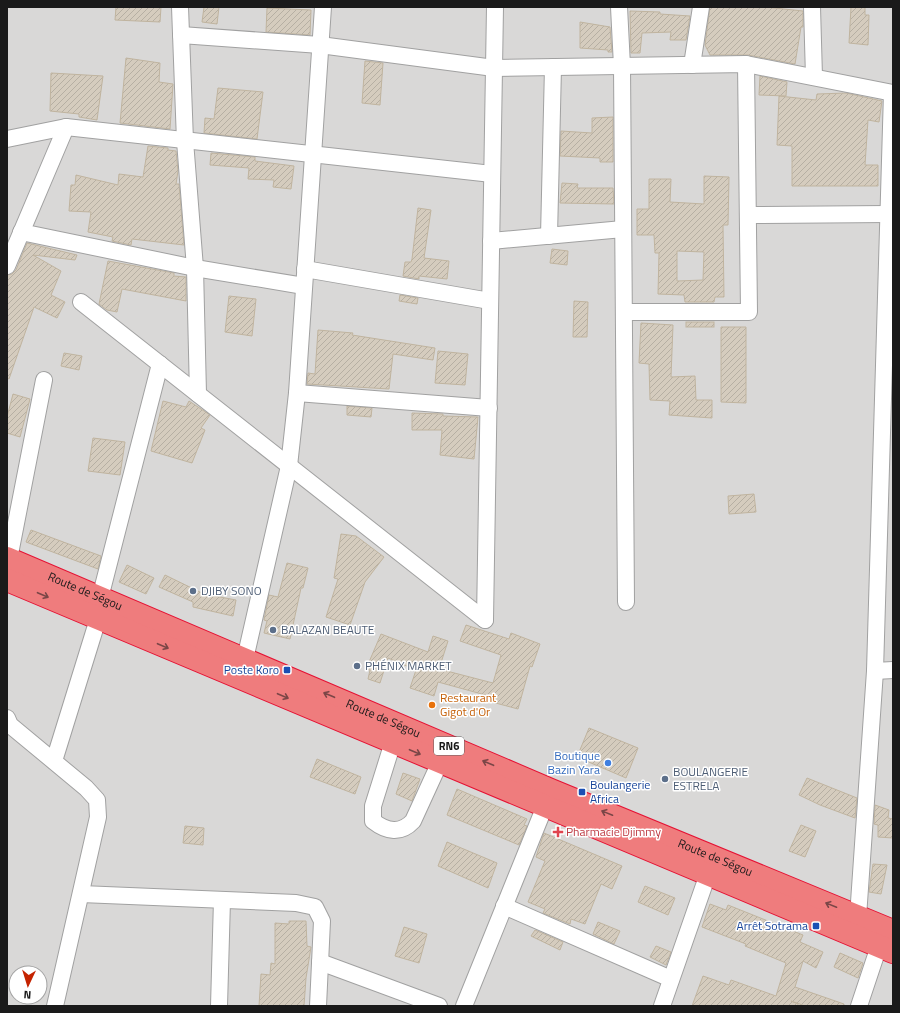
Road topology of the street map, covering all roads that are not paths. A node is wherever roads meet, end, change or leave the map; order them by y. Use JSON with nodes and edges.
{"nodes":[{"id":1,"x":180,"y":7,"type":"edge"},
{"id":2,"x":322,"y":7,"type":"edge"},
{"id":3,"x":495,"y":7,"type":"edge"},
{"id":4,"x":619,"y":7,"type":"edge"},
{"id":5,"x":701,"y":7,"type":"edge"},
{"id":6,"x":812,"y":7,"type":"edge"},
{"id":7,"x":181,"y":35,"type":"junction"},
{"id":8,"x":320,"y":45,"type":"junction"},
{"id":9,"x":692,"y":64,"type":"junction"},
{"id":10,"x":746,"y":64,"type":"junction"},
{"id":11,"x":622,"y":66,"type":"junction"},
{"id":12,"x":553,"y":67,"type":"junction"},
{"id":13,"x":494,"y":68,"type":"junction"},
{"id":14,"x":814,"y":77,"type":"junction"},
{"id":15,"x":892,"y":93,"type":"edge"},
{"id":16,"x":66,"y":128,"type":"junction"},
{"id":17,"x":7,"y":139,"type":"edge"},
{"id":18,"x":185,"y":141,"type":"junction"},
{"id":19,"x":313,"y":155,"type":"junction"},
{"id":20,"x":492,"y":174,"type":"junction"},
{"id":21,"x":888,"y":214,"type":"junction"},
{"id":22,"x":748,"y":215,"type":"junction"},
{"id":23,"x":623,"y":229,"type":"junction"},
{"id":24,"x":22,"y":232,"type":"junction"},
{"id":25,"x":549,"y":236,"type":"junction"},
{"id":26,"x":492,"y":241,"type":"junction"},
{"id":27,"x":7,"y":266,"type":"edge"},
{"id":28,"x":195,"y":268,"type":"junction"},
{"id":29,"x":305,"y":269,"type":"junction"},
{"id":30,"x":890,"y":282,"type":"edge"},
{"id":31,"x":304,"y":286,"type":"junction"},
{"id":32,"x":490,"y":301,"type":"junction"},
{"id":33,"x":81,"y":302,"type":"dead end"},
{"id":34,"x":624,"y":312,"type":"junction"},
{"id":35,"x":160,"y":364,"type":"junction"},
{"id":36,"x":44,"y":380,"type":"dead end"},
{"id":37,"x":297,"y":392,"type":"junction"},
{"id":38,"x":198,"y":394,"type":"junction"},
{"id":39,"x":489,"y":408,"type":"junction"},
{"id":40,"x":289,"y":466,"type":"junction"},
{"id":41,"x":886,"y":500,"type":"edge"},
{"id":42,"x":8,"y":558,"type":"edge"},
{"id":43,"x":7,"y":580,"type":"edge"},
{"id":44,"x":626,"y":602,"type":"dead end"},
{"id":45,"x":99,"y":608,"type":"junction"},
{"id":46,"x":245,"y":659,"type":"junction"},
{"id":47,"x":893,"y":670,"type":"edge"},
{"id":48,"x":875,"y":671,"type":"junction"},
{"id":49,"x":8,"y":724,"type":"edge"},
{"id":50,"x":393,"y":742,"type":"junction"},
{"id":51,"x":54,"y":761,"type":"junction"},
{"id":52,"x":440,"y":762,"type":"junction"},
{"id":53,"x":548,"y":798,"type":"junction"},
{"id":54,"x":708,"y":874,"type":"junction"},
{"id":55,"x":80,"y":894,"type":"junction"},
{"id":56,"x":222,"y":900,"type":"junction"},
{"id":57,"x":504,"y":906,"type":"junction"},
{"id":58,"x":858,"y":917,"type":"junction"},
{"id":59,"x":888,"y":943,"type":"edge"},
{"id":60,"x":320,"y":962,"type":"junction"},
{"id":61,"x":671,"y":979,"type":"junction"},
{"id":62,"x":417,"y":1002,"type":"edge"},
{"id":63,"x":55,"y":1006,"type":"edge"},
{"id":64,"x":219,"y":1006,"type":"edge"},
{"id":65,"x":318,"y":1006,"type":"edge"},
{"id":66,"x":439,"y":1006,"type":"edge"},
{"id":67,"x":464,"y":1006,"type":"edge"},
{"id":68,"x":662,"y":1006,"type":"edge"},
{"id":69,"x":859,"y":1006,"type":"edge"}],
"edges":[{"from":1,"to":7,"type":"street"},
{"from":2,"to":8,"type":"street"},
{"from":3,"to":13,"type":"street"},
{"from":4,"to":11,"type":"street"},
{"from":5,"to":9,"type":"street"},
{"from":6,"to":14,"type":"street"},
{"from":7,"to":8,"type":"street"},
{"from":7,"to":18,"type":"street"},
{"from":8,"to":13,"type":"street"},
{"from":8,"to":19,"type":"street"},
{"from":9,"to":10,"type":"street"},
{"from":9,"to":11,"type":"street"},
{"from":10,"to":14,"type":"street"},
{"from":10,"to":22,"type":"street"},
{"from":11,"to":12,"type":"street"},
{"from":11,"to":23,"type":"street"},
{"from":12,"to":13,"type":"street"},
{"from":12,"to":25,"type":"street"},
{"from":13,"to":20,"type":"street"},
{"from":14,"to":15,"type":"street"},
{"from":15,"to":21,"type":"street"},
{"from":16,"to":17,"type":"street"},
{"from":16,"to":18,"type":"street"},
{"from":16,"to":24,"type":"street"},
{"from":18,"to":19,"type":"street"},
{"from":18,"to":28,"type":"street"},
{"from":19,"to":20,"type":"street"},
{"from":19,"to":29,"type":"street"},
{"from":20,"to":26,"type":"street"},
{"from":21,"to":22,"type":"street"},
{"from":21,"to":30,"type":"street"},
{"from":22,"to":34,"type":"street"},
{"from":23,"to":25,"type":"street"},
{"from":23,"to":34,"type":"street"},
{"from":24,"to":27,"type":"street"},
{"from":24,"to":28,"type":"street"},
{"from":25,"to":26,"type":"street"},
{"from":26,"to":32,"type":"street"},
{"from":28,"to":31,"type":"street"},
{"from":28,"to":38,"type":"street"},
{"from":29,"to":31,"type":"street"},
{"from":29,"to":32,"type":"street"},
{"from":30,"to":41,"type":"street"},
{"from":31,"to":37,"type":"street"},
{"from":32,"to":39,"type":"street"},
{"from":33,"to":35,"type":"street"},
{"from":34,"to":44,"type":"street"},
{"from":35,"to":38,"type":"street"},
{"from":35,"to":45,"type":"street"},
{"from":36,"to":42,"type":"street"},
{"from":37,"to":39,"type":"street"},
{"from":37,"to":40,"type":"street"},
{"from":38,"to":40,"type":"street"},
{"from":39,"to":40,"type":"street"},
{"from":40,"to":46,"type":"street"},
{"from":41,"to":48,"type":"street"},
{"from":42,"to":45,"type":"highway","name":"Route de Ségou","number":"RN6"},
{"from":43,"to":45,"type":"highway","name":"Route de Ségou","number":"RN6","one_way":true},
{"from":45,"to":46,"type":"highway","name":"Route de Ségou","number":"RN6"},
{"from":45,"to":50,"type":"highway","name":"Route de Ségou","number":"RN6","one_way":true},
{"from":45,"to":51,"type":"street"},
{"from":53,"to":46,"type":"highway","name":"Route de Ségou","number":"RN6","one_way":true},
{"from":47,"to":48,"type":"street"},
{"from":48,"to":58,"type":"street"},
{"from":49,"to":51,"type":"street"},
{"from":50,"to":52,"type":"highway","name":"Route de Ségou","number":"RN6","one_way":true},
{"from":50,"to":52,"type":"street"},
{"from":51,"to":55,"type":"street"},
{"from":52,"to":53,"type":"highway","name":"Route de Ségou","number":"RN6"},
{"from":53,"to":54,"type":"highway","name":"Route de Ségou","number":"RN6"},
{"from":53,"to":57,"type":"street"},
{"from":58,"to":53,"type":"highway","name":"Route de Ségou","number":"RN6","one_way":true},
{"from":54,"to":59,"type":"highway","name":"Route de Ségou","number":"RN6"},
{"from":54,"to":61,"type":"street"},
{"from":55,"to":56,"type":"street"},
{"from":55,"to":63,"type":"street"},
{"from":56,"to":60,"type":"street"},
{"from":56,"to":64,"type":"street"},
{"from":57,"to":61,"type":"street"},
{"from":57,"to":67,"type":"street"},
{"from":58,"to":59,"type":"highway","name":"Route de Ségou","number":"RN6"},
{"from":59,"to":69,"type":"street"},
{"from":60,"to":62,"type":"street"},
{"from":60,"to":65,"type":"street"},
{"from":61,"to":68,"type":"street"},
{"from":62,"to":66,"type":"street"}]}
